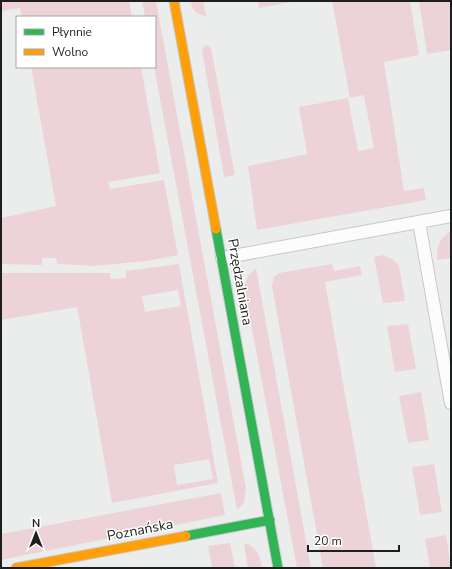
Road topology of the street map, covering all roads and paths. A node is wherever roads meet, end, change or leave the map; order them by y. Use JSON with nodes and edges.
{"nodes":[{"id":1,"x":174,"y":1,"type":"edge"},
{"id":2,"x":451,"y":216,"type":"edge"},
{"id":3,"x":419,"y":222,"type":"junction"},
{"id":4,"x":222,"y":258,"type":"junction"},
{"id":5,"x":451,"y":403,"type":"edge"},
{"id":6,"x":270,"y":520,"type":"junction"},
{"id":7,"x":16,"y":568,"type":"edge"},
{"id":8,"x":278,"y":568,"type":"edge"}],
"edges":[{"from":1,"to":4,"type":"street","name":"Przędzalniana"},
{"from":2,"to":3,"type":"lane"},
{"from":3,"to":4,"type":"lane"},
{"from":3,"to":5,"type":"lane"},
{"from":4,"to":6,"type":"street","name":"Przędzalniana"},
{"from":6,"to":7,"type":"street","name":"Poznańska"},
{"from":6,"to":8,"type":"street","name":"Przędzalniana"}]}
